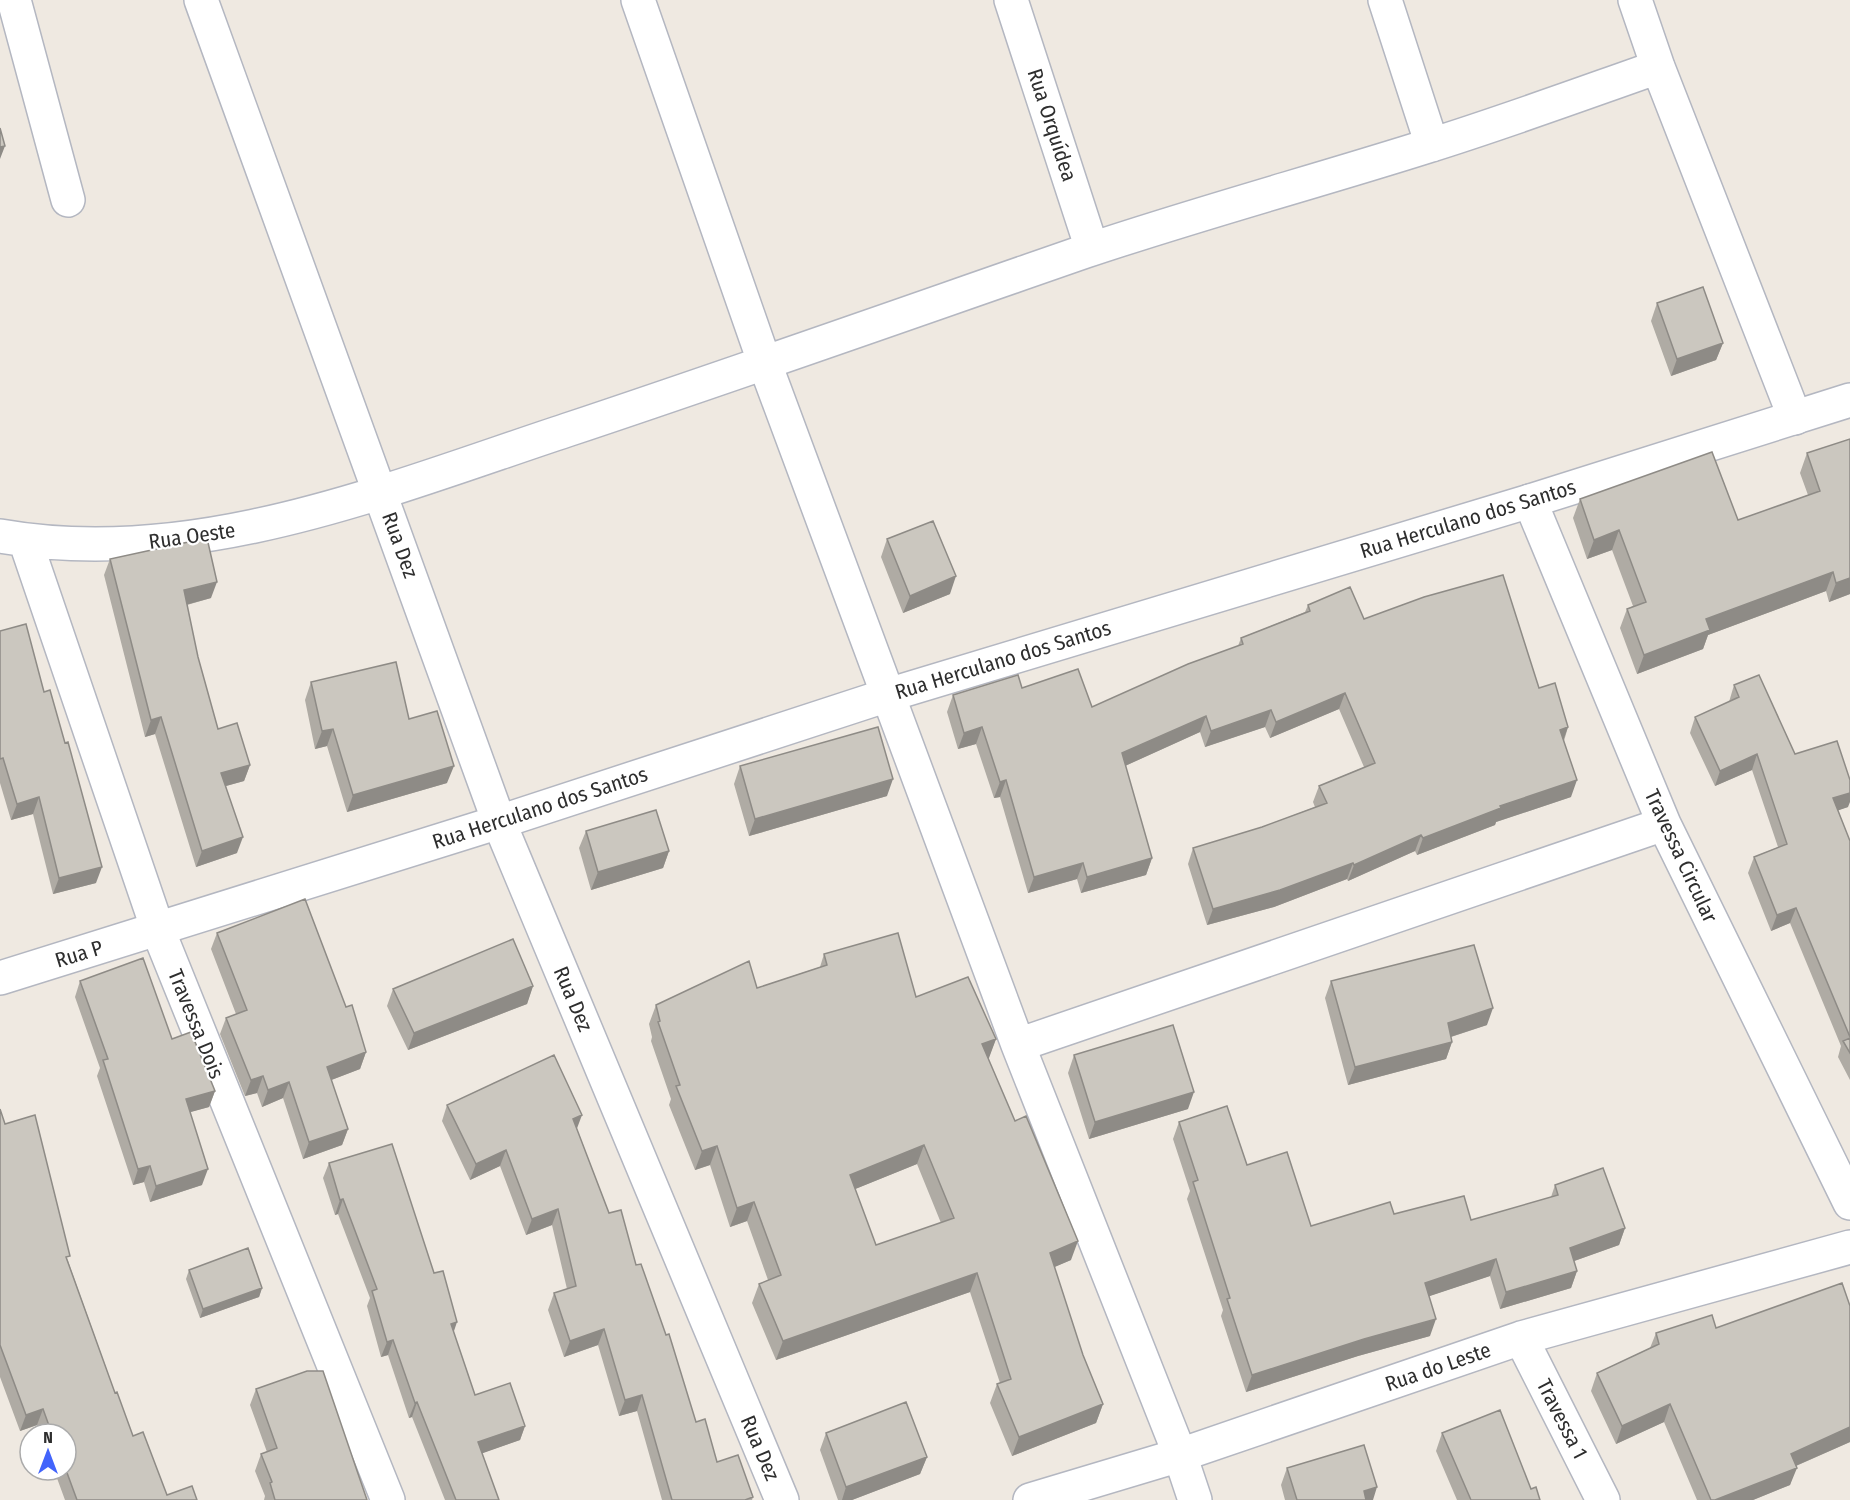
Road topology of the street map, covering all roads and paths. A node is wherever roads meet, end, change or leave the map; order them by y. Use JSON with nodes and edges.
{"nodes":[{"id":1,"x":14,"y":0,"type":"edge"},
{"id":2,"x":201,"y":0,"type":"edge"},
{"id":3,"x":638,"y":0,"type":"edge"},
{"id":4,"x":1011,"y":0,"type":"edge"},
{"id":5,"x":1385,"y":0,"type":"edge"},
{"id":6,"x":1635,"y":0,"type":"edge"},
{"id":7,"x":1658,"y":67,"type":"junction"},
{"id":8,"x":1432,"y":145,"type":"junction"},
{"id":9,"x":68,"y":200,"type":"dead end"},
{"id":10,"x":1092,"y":249,"type":"junction"},
{"id":11,"x":765,"y":364,"type":"junction"},
{"id":12,"x":1850,"y":400,"type":"edge"},
{"id":13,"x":1795,"y":418,"type":"junction"},
{"id":14,"x":380,"y":492,"type":"junction"},
{"id":15,"x":1530,"y":501,"type":"junction"},
{"id":16,"x":12,"y":538,"type":"edge"},
{"id":17,"x":888,"y":695,"type":"junction"},
{"id":18,"x":499,"y":822,"type":"junction"},
{"id":19,"x":1664,"y":824,"type":"junction"},
{"id":20,"x":158,"y":930,"type":"junction"},
{"id":21,"x":0,"y":978,"type":"edge"},
{"id":22,"x":1018,"y":1045,"type":"junction"},
{"id":23,"x":1850,"y":1203,"type":"edge"},
{"id":24,"x":1850,"y":1247,"type":"edge"},
{"id":25,"x":1521,"y":1338,"type":"junction"},
{"id":26,"x":1180,"y":1455,"type":"junction"},
{"id":27,"x":388,"y":1500,"type":"edge"},
{"id":28,"x":782,"y":1500,"type":"edge"},
{"id":29,"x":1030,"y":1500,"type":"edge"},
{"id":30,"x":1195,"y":1500,"type":"edge"},
{"id":31,"x":1603,"y":1500,"type":"edge"}],
"edges":[{"from":1,"to":9,"type":"street"},
{"from":2,"to":14,"type":"street","name":"Rua Dez"},
{"from":3,"to":11,"type":"street"},
{"from":4,"to":10,"type":"street","name":"Rua Orquídea"},
{"from":5,"to":8,"type":"street"},
{"from":6,"to":7,"type":"street"},
{"from":7,"to":8,"type":"street","name":"Rua Oeste"},
{"from":7,"to":13,"type":"street"},
{"from":8,"to":10,"type":"street","name":"Rua Oeste"},
{"from":10,"to":11,"type":"street","name":"Rua Oeste"},
{"from":11,"to":14,"type":"street","name":"Rua Oeste"},
{"from":11,"to":17,"type":"street"},
{"from":12,"to":13,"type":"street","name":"Rua Herculano dos Santos"},
{"from":13,"to":15,"type":"street","name":"Rua Herculano dos Santos"},
{"from":14,"to":16,"type":"street","name":"Rua Oeste"},
{"from":14,"to":18,"type":"street","name":"Rua Dez"},
{"from":15,"to":17,"type":"street","name":"Rua Herculano dos Santos"},
{"from":15,"to":19,"type":"street","name":"Travessa Circular"},
{"from":16,"to":20,"type":"street","name":"Travessa Dois"},
{"from":17,"to":18,"type":"street","name":"Rua Herculano dos Santos"},
{"from":17,"to":22,"type":"street"},
{"from":18,"to":20,"type":"street","name":"Rua Herculano dos Santos"},
{"from":18,"to":28,"type":"street","name":"Rua Dez"},
{"from":19,"to":22,"type":"street"},
{"from":19,"to":23,"type":"street","name":"Travessa Circular"},
{"from":20,"to":21,"type":"street","name":"Rua P"},
{"from":20,"to":27,"type":"street","name":"Travessa Dois"},
{"from":22,"to":26,"type":"street"},
{"from":24,"to":25,"type":"street","name":"Rua do Leste"},
{"from":25,"to":26,"type":"street","name":"Rua do Leste"},
{"from":25,"to":31,"type":"street","name":"Travessa 1"},
{"from":26,"to":29,"type":"street","name":"Rua do Leste"},
{"from":26,"to":30,"type":"street"}]}
